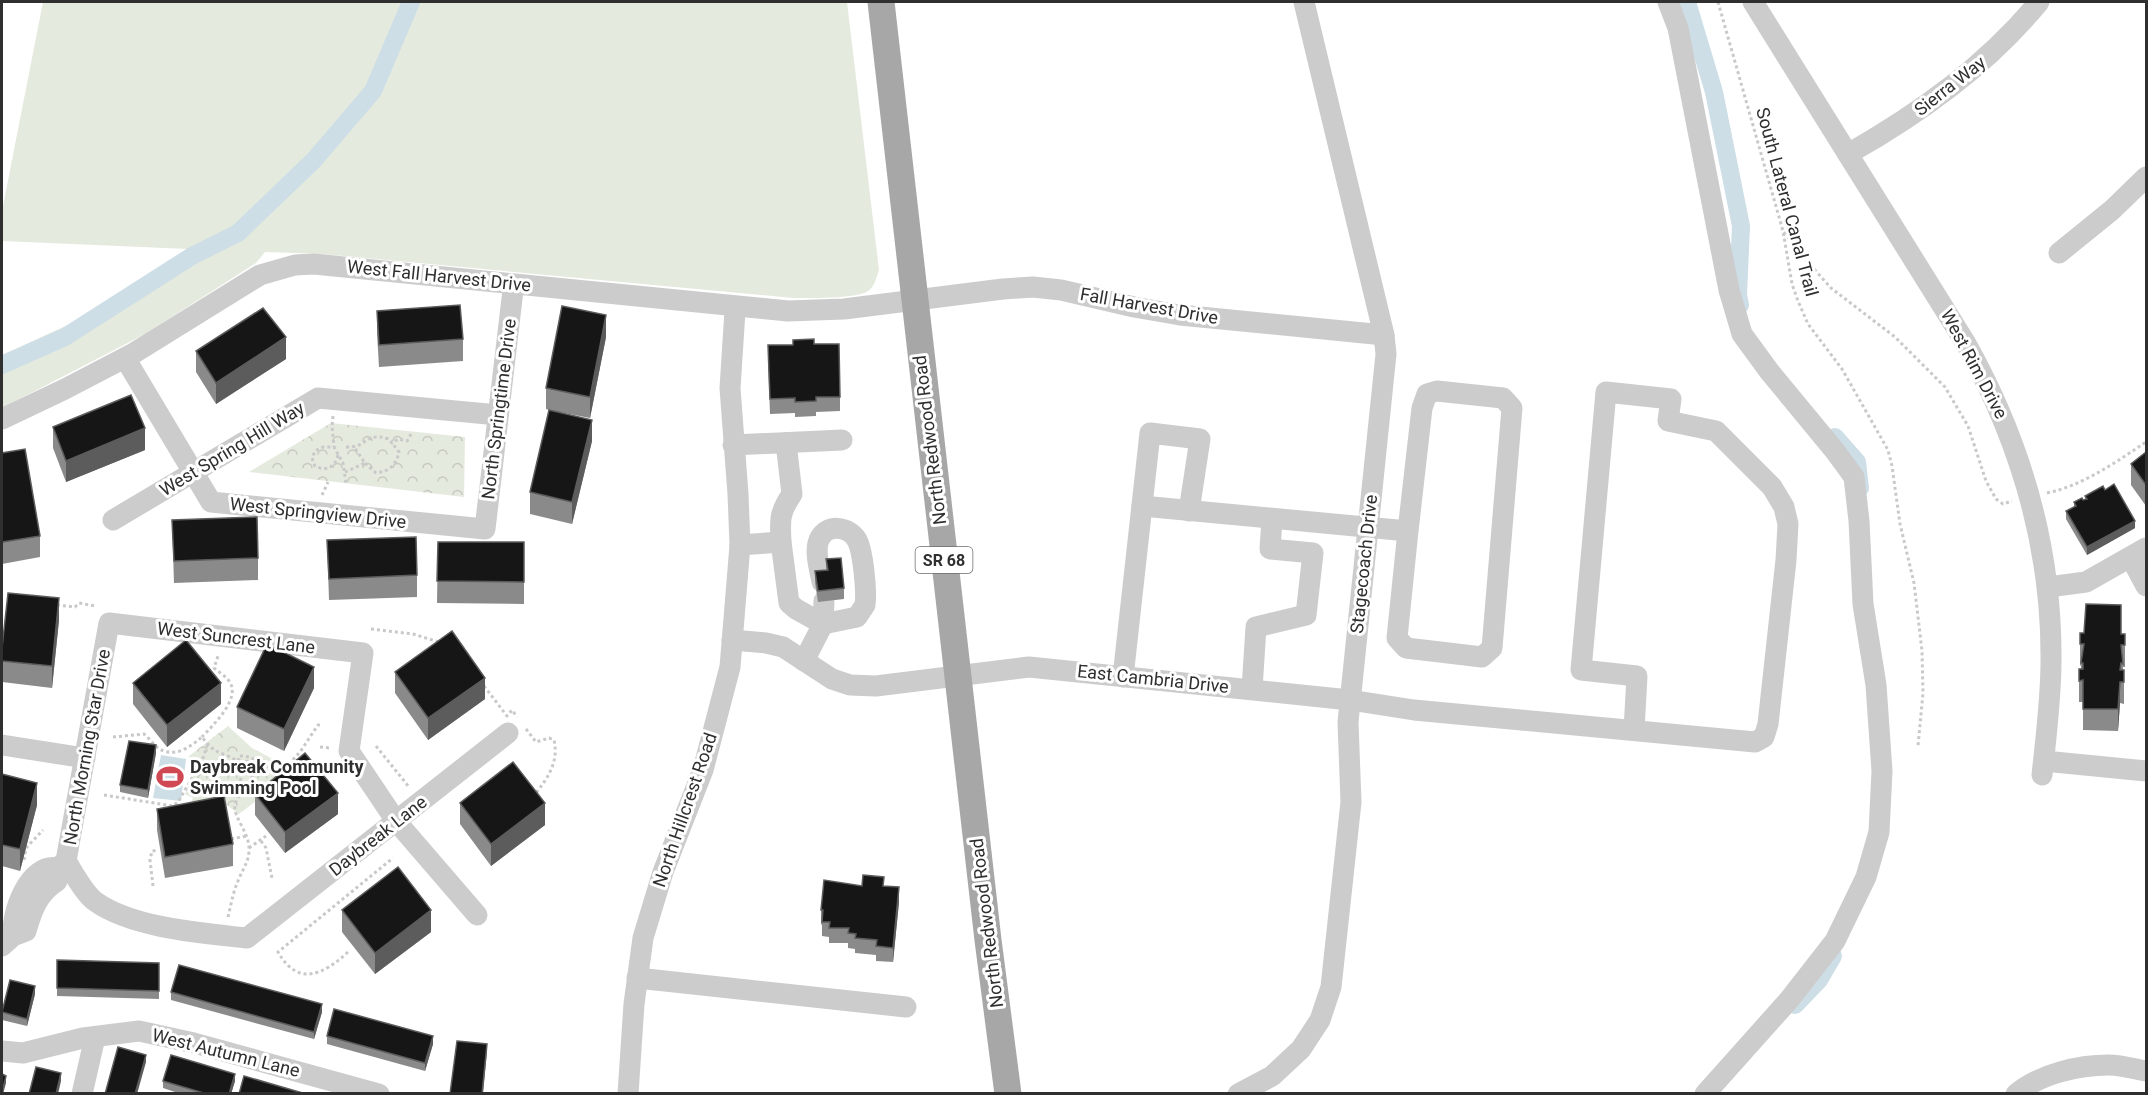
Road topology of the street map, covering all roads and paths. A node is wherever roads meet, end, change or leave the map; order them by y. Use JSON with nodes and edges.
{"nodes":[{"id":1,"x":880,"y":2,"type":"edge"},
{"id":2,"x":1305,"y":2,"type":"edge"},
{"id":3,"x":1668,"y":2,"type":"edge"},
{"id":4,"x":1718,"y":2,"type":"edge"},
{"id":5,"x":1753,"y":2,"type":"edge"},
{"id":6,"x":2038,"y":2,"type":"edge"},
{"id":7,"x":1848,"y":154,"type":"junction"},
{"id":8,"x":2146,"y":177,"type":"edge"},
{"id":9,"x":1783,"y":231,"type":"junction"},
{"id":10,"x":2060,"y":253,"type":"dead end"},
{"id":11,"x":513,"y":290,"type":"dead end"},
{"id":12,"x":914,"y":300,"type":"junction"},
{"id":13,"x":735,"y":312,"type":"dead end"},
{"id":14,"x":1384,"y":335,"type":"junction"},
{"id":15,"x":125,"y":358,"type":"junction"},
{"id":16,"x":331,"y":409,"type":"dead end"},
{"id":17,"x":498,"y":415,"type":"junction"},
{"id":18,"x":2,"y":419,"type":"edge"},
{"id":19,"x":411,"y":434,"type":"dead end"},
{"id":20,"x":842,"y":440,"type":"dead end"},
{"id":21,"x":786,"y":442,"type":"junction"},
{"id":22,"x":2146,"y":442,"type":"edge"},
{"id":23,"x":392,"y":443,"type":"junction"},
{"id":24,"x":734,"y":446,"type":"junction"},
{"id":25,"x":334,"y":447,"type":"junction"},
{"id":26,"x":346,"y":447,"type":"dead end"},
{"id":27,"x":354,"y":447,"type":"junction"},
{"id":28,"x":338,"y":454,"type":"junction"},
{"id":29,"x":365,"y":463,"type":"junction"},
{"id":30,"x":193,"y":472,"type":"junction"},
{"id":31,"x":345,"y":472,"type":"junction"},
{"id":32,"x":328,"y":482,"type":"dead end"},
{"id":33,"x":346,"y":483,"type":"dead end"},
{"id":34,"x":322,"y":497,"type":"dead end"},
{"id":35,"x":2022,"y":499,"type":"junction"},
{"id":36,"x":1142,"y":506,"type":"junction"},
{"id":37,"x":1189,"y":511,"type":"junction"},
{"id":38,"x":1272,"y":519,"type":"junction"},
{"id":39,"x":113,"y":520,"type":"dead end"},
{"id":40,"x":1368,"y":528,"type":"junction"},
{"id":41,"x":485,"y":529,"type":"joint"},
{"id":42,"x":1408,"y":531,"type":"junction"},
{"id":43,"x":781,"y":542,"type":"junction"},
{"id":44,"x":740,"y":545,"type":"junction"},
{"id":45,"x":2139,"y":553,"type":"edge"},
{"id":46,"x":2146,"y":586,"type":"edge"},
{"id":47,"x":2048,"y":587,"type":"junction"},
{"id":48,"x":48,"y":605,"type":"edge"},
{"id":49,"x":95,"y":606,"type":"dead end"},
{"id":50,"x":109,"y":622,"type":"joint"},
{"id":51,"x":823,"y":624,"type":"junction"},
{"id":52,"x":371,"y":629,"type":"dead end"},
{"id":53,"x":732,"y":640,"type":"junction"},
{"id":54,"x":445,"y":644,"type":"edge"},
{"id":55,"x":218,"y":656,"type":"dead end"},
{"id":56,"x":804,"y":661,"type":"junction"},
{"id":57,"x":957,"y":675,"type":"junction"},
{"id":58,"x":1123,"y":677,"type":"junction"},
{"id":59,"x":1252,"y":689,"type":"junction"},
{"id":60,"x":1350,"y":700,"type":"junction"},
{"id":61,"x":323,"y":725,"type":"dead end"},
{"id":62,"x":1634,"y":730,"type":"junction"},
{"id":63,"x":508,"y":733,"type":"dead end"},
{"id":64,"x":113,"y":737,"type":"dead end"},
{"id":65,"x":202,"y":737,"type":"junction"},
{"id":66,"x":207,"y":743,"type":"junction"},
{"id":67,"x":2,"y":745,"type":"edge"},
{"id":68,"x":376,"y":746,"type":"dead end"},
{"id":69,"x":1918,"y":746,"type":"dead end"},
{"id":70,"x":85,"y":758,"type":"junction"},
{"id":71,"x":237,"y":760,"type":"junction"},
{"id":72,"x":2146,"y":766,"type":"edge"},
{"id":73,"x":412,"y":790,"type":"dead end"},
{"id":74,"x":104,"y":795,"type":"dead end"},
{"id":75,"x":217,"y":801,"type":"edge"},
{"id":76,"x":396,"y":821,"type":"junction"},
{"id":77,"x":247,"y":836,"type":"junction"},
{"id":78,"x":266,"y":836,"type":"dead end"},
{"id":79,"x":228,"y":839,"type":"edge"},
{"id":80,"x":261,"y":841,"type":"junction"},
{"id":81,"x":249,"y":848,"type":"junction"},
{"id":82,"x":158,"y":850,"type":"edge"},
{"id":83,"x":393,"y":858,"type":"dead end"},
{"id":84,"x":62,"y":865,"type":"junction"},
{"id":85,"x":272,"y":878,"type":"dead end"},
{"id":86,"x":153,"y":885,"type":"dead end"},
{"id":87,"x":477,"y":915,"type":"dead end"},
{"id":88,"x":227,"y":923,"type":"dead end"},
{"id":89,"x":7,"y":941,"type":"edge"},
{"id":90,"x":348,"y":952,"type":"dead end"},
{"id":91,"x":638,"y":978,"type":"junction"},
{"id":92,"x":906,"y":1007,"type":"dead end"},
{"id":93,"x":95,"y":1037,"type":"junction"},
{"id":94,"x":2,"y":1051,"type":"edge"},
{"id":95,"x":2146,"y":1071,"type":"edge"},
{"id":96,"x":82,"y":1094,"type":"edge"},
{"id":97,"x":379,"y":1094,"type":"edge"},
{"id":98,"x":628,"y":1094,"type":"edge"},
{"id":99,"x":1008,"y":1094,"type":"edge"},
{"id":100,"x":1238,"y":1094,"type":"edge"},
{"id":101,"x":1705,"y":1094,"type":"edge"},
{"id":102,"x":2016,"y":1094,"type":"edge"}],
"edges":[{"from":1,"to":12,"type":"main road","name":"North Redwood Road","number":"SR 68"},
{"from":2,"to":14,"type":"street","name":"Stagecoach Drive"},
{"from":3,"to":101,"type":"street"},
{"from":4,"to":9,"type":"path","name":"South Lateral Canal Trail"},
{"from":5,"to":7,"type":"street","name":"West Rim Drive"},
{"from":6,"to":7,"type":"street","name":"Sierra Way"},
{"from":7,"to":35,"type":"street","name":"West Rim Drive"},
{"from":8,"to":10,"type":"street"},
{"from":9,"to":35,"type":"path"},
{"from":9,"to":69,"type":"path","name":"South Lateral Canal Trail"},
{"from":11,"to":17,"type":"street","name":"North Springtime Drive"},
{"from":12,"to":14,"type":"street","name":"Fall Harvest Drive"},
{"from":12,"to":15,"type":"street","name":"West Fall Harvest Drive"},
{"from":12,"to":57,"type":"main road","name":"North Redwood Road","number":"SR 68"},
{"from":13,"to":24,"type":"street","name":"North Hillcrest Road"},
{"from":14,"to":40,"type":"street","name":"Stagecoach Drive"},
{"from":15,"to":18,"type":"street","name":"West Fall Harvest Drive"},
{"from":15,"to":30,"type":"street","name":"West Springview Drive"},
{"from":16,"to":25,"type":"path"},
{"from":17,"to":30,"type":"street","name":"West Spring Hill Way"},
{"from":17,"to":41,"type":"street","name":"North Springtime Drive"},
{"from":19,"to":23,"type":"path"},
{"from":20,"to":21,"type":"street"},
{"from":21,"to":24,"type":"street"},
{"from":21,"to":43,"type":"street"},
{"from":22,"to":35,"type":"path"},
{"from":23,"to":27,"type":"path"},
{"from":23,"to":29,"type":"path"},
{"from":24,"to":44,"type":"street","name":"North Hillcrest Road"},
{"from":25,"to":28,"type":"path"},
{"from":25,"to":28,"type":"path"},
{"from":26,"to":27,"type":"path"},
{"from":27,"to":29,"type":"path"},
{"from":28,"to":31,"type":"path"},
{"from":29,"to":31,"type":"path"},
{"from":30,"to":39,"type":"street","name":"West Spring Hill Way"},
{"from":30,"to":41,"type":"street","name":"West Springview Drive"},
{"from":31,"to":33,"type":"path"},
{"from":32,"to":34,"type":"path"},
{"from":35,"to":47,"type":"street","name":"West Rim Drive"},
{"from":36,"to":37,"type":"street"},
{"from":36,"to":37,"type":"street"},
{"from":36,"to":58,"type":"street"},
{"from":37,"to":38,"type":"street"},
{"from":38,"to":40,"type":"street"},
{"from":38,"to":59,"type":"street"},
{"from":40,"to":42,"type":"street"},
{"from":40,"to":60,"type":"street","name":"Stagecoach Drive"},
{"from":42,"to":42,"type":"street"},
{"from":43,"to":44,"type":"street"},
{"from":43,"to":51,"type":"street"},
{"from":44,"to":53,"type":"street","name":"North Hillcrest Road"},
{"from":45,"to":46,"type":"street"},
{"from":45,"to":47,"type":"street"},
{"from":47,"to":72,"type":"street","name":"West Rim Drive"},
{"from":48,"to":49,"type":"path"},
{"from":50,"to":70,"type":"street","name":"North Morning Star Drive"},
{"from":50,"to":76,"type":"street","name":"West Suncrest Lane"},
{"from":51,"to":51,"type":"street"},
{"from":51,"to":56,"type":"street"},
{"from":52,"to":54,"type":"path"},
{"from":53,"to":56,"type":"street","name":"East Cambria Drive"},
{"from":53,"to":91,"type":"street","name":"North Hillcrest Road"},
{"from":55,"to":65,"type":"path"},
{"from":56,"to":57,"type":"street","name":"East Cambria Drive"},
{"from":57,"to":58,"type":"street","name":"East Cambria Drive"},
{"from":57,"to":99,"type":"main road","name":"North Redwood Road","number":"SR 68"},
{"from":58,"to":59,"type":"street","name":"East Cambria Drive"},
{"from":59,"to":60,"type":"street","name":"East Cambria Drive"},
{"from":60,"to":62,"type":"street","name":"East Cambria Drive"},
{"from":60,"to":100,"type":"street","name":"Stagecoach Drive"},
{"from":61,"to":71,"type":"path"},
{"from":62,"to":62,"type":"street","name":"East Cambria Drive"},
{"from":63,"to":76,"type":"street","name":"Daybreak Lane"},
{"from":64,"to":65,"type":"path"},
{"from":65,"to":66,"type":"path"},
{"from":66,"to":71,"type":"path"},
{"from":66,"to":74,"type":"path"},
{"from":67,"to":70,"type":"street"},
{"from":68,"to":73,"type":"path"},
{"from":70,"to":84,"type":"street","name":"North Morning Star Drive"},
{"from":71,"to":75,"type":"path"},
{"from":71,"to":77,"type":"path"},
{"from":76,"to":84,"type":"street","name":"Daybreak Lane"},
{"from":76,"to":87,"type":"street"},
{"from":77,"to":79,"type":"path"},
{"from":77,"to":81,"type":"path"},
{"from":78,"to":80,"type":"path"},
{"from":80,"to":81,"type":"path"},
{"from":80,"to":85,"type":"path"},
{"from":81,"to":88,"type":"path"},
{"from":82,"to":86,"type":"path"},
{"from":83,"to":90,"type":"path"},
{"from":84,"to":89,"type":"street","name":"North Morning Star Drive"},
{"from":91,"to":92,"type":"street"},
{"from":91,"to":98,"type":"street","name":"North Hillcrest Road"},
{"from":93,"to":94,"type":"street","name":"West Autumn Lane"},
{"from":93,"to":96,"type":"street"},
{"from":93,"to":97,"type":"street","name":"West Autumn Lane"},
{"from":95,"to":102,"type":"street"}]}
